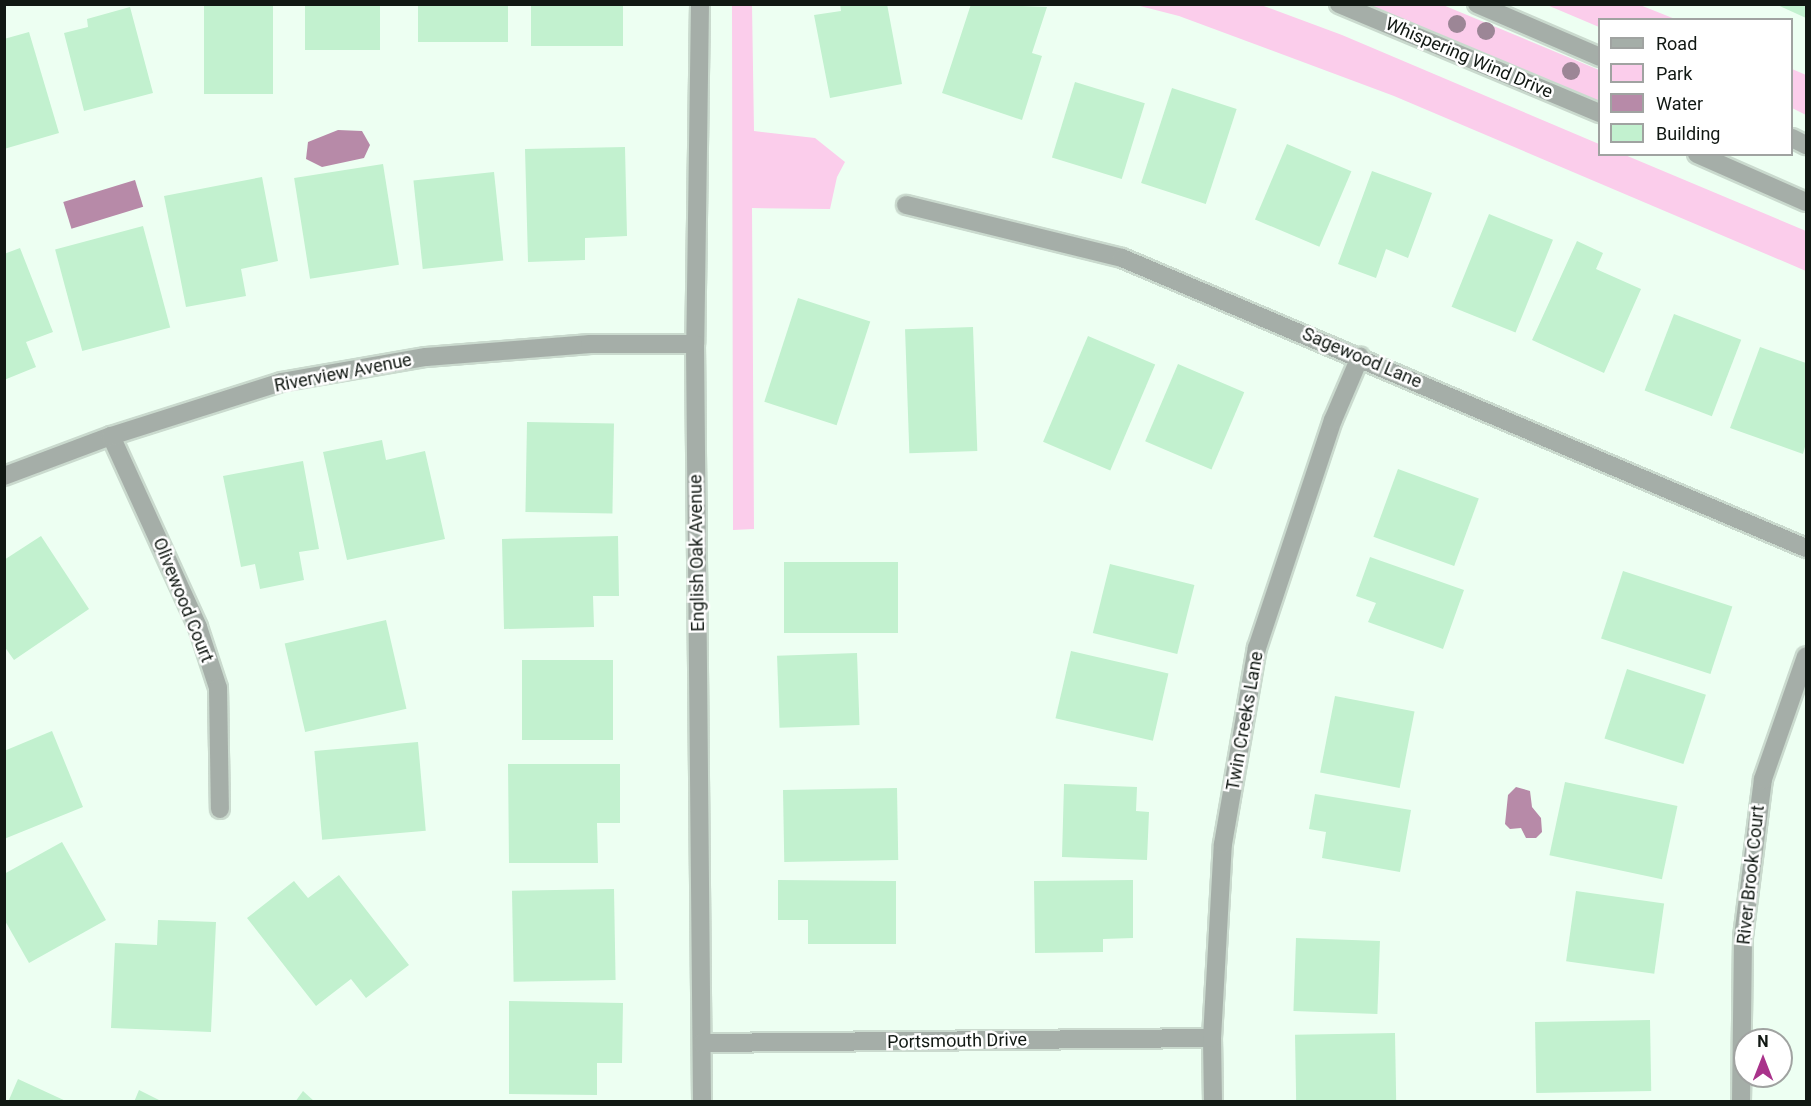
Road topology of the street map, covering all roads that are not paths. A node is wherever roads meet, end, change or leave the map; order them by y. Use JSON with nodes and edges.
{"nodes":[{"id":1,"x":700,"y":4,"type":"edge"},
{"id":2,"x":1338,"y":4,"type":"edge"},
{"id":3,"x":1477,"y":4,"type":"edge"},
{"id":4,"x":1598,"y":57,"type":"edge"},
{"id":5,"x":1598,"y":113,"type":"edge"},
{"id":6,"x":1702,"y":156,"type":"edge"},
{"id":7,"x":1806,"y":201,"type":"edge"},
{"id":8,"x":906,"y":205,"type":"dead end"},
{"id":9,"x":695,"y":345,"type":"junction"},
{"id":10,"x":1360,"y":357,"type":"junction"},
{"id":11,"x":111,"y":436,"type":"junction"},
{"id":12,"x":4,"y":476,"type":"edge"},
{"id":13,"x":1806,"y":548,"type":"edge"},
{"id":14,"x":1806,"y":656,"type":"edge"},
{"id":15,"x":220,"y":809,"type":"dead end"},
{"id":16,"x":1212,"y":1038,"type":"junction"},
{"id":17,"x":702,"y":1043,"type":"junction"},
{"id":18,"x":702,"y":1101,"type":"edge"},
{"id":19,"x":1213,"y":1101,"type":"edge"},
{"id":20,"x":1741,"y":1101,"type":"edge"}],
"edges":[{"from":1,"to":9,"type":"street","name":"English Oak Avenue"},
{"from":2,"to":5,"type":"street","name":"Whispering Wind Drive"},
{"from":3,"to":4,"type":"street"},
{"from":6,"to":7,"type":"street"},
{"from":8,"to":10,"type":"street","name":"Sagewood Lane"},
{"from":9,"to":11,"type":"street","name":"Riverview Avenue"},
{"from":9,"to":17,"type":"street","name":"English Oak Avenue"},
{"from":10,"to":13,"type":"street","name":"Sagewood Lane"},
{"from":10,"to":16,"type":"street","name":"Twin Creeks Lane"},
{"from":11,"to":12,"type":"street","name":"Riverview Avenue"},
{"from":11,"to":15,"type":"street","name":"Olivewood Court"},
{"from":14,"to":20,"type":"street","name":"River Brook Court"},
{"from":16,"to":17,"type":"street","name":"Portsmouth Drive"},
{"from":16,"to":19,"type":"street","name":"Twin Creeks Lane"},
{"from":17,"to":18,"type":"street","name":"English Oak Avenue"}]}
